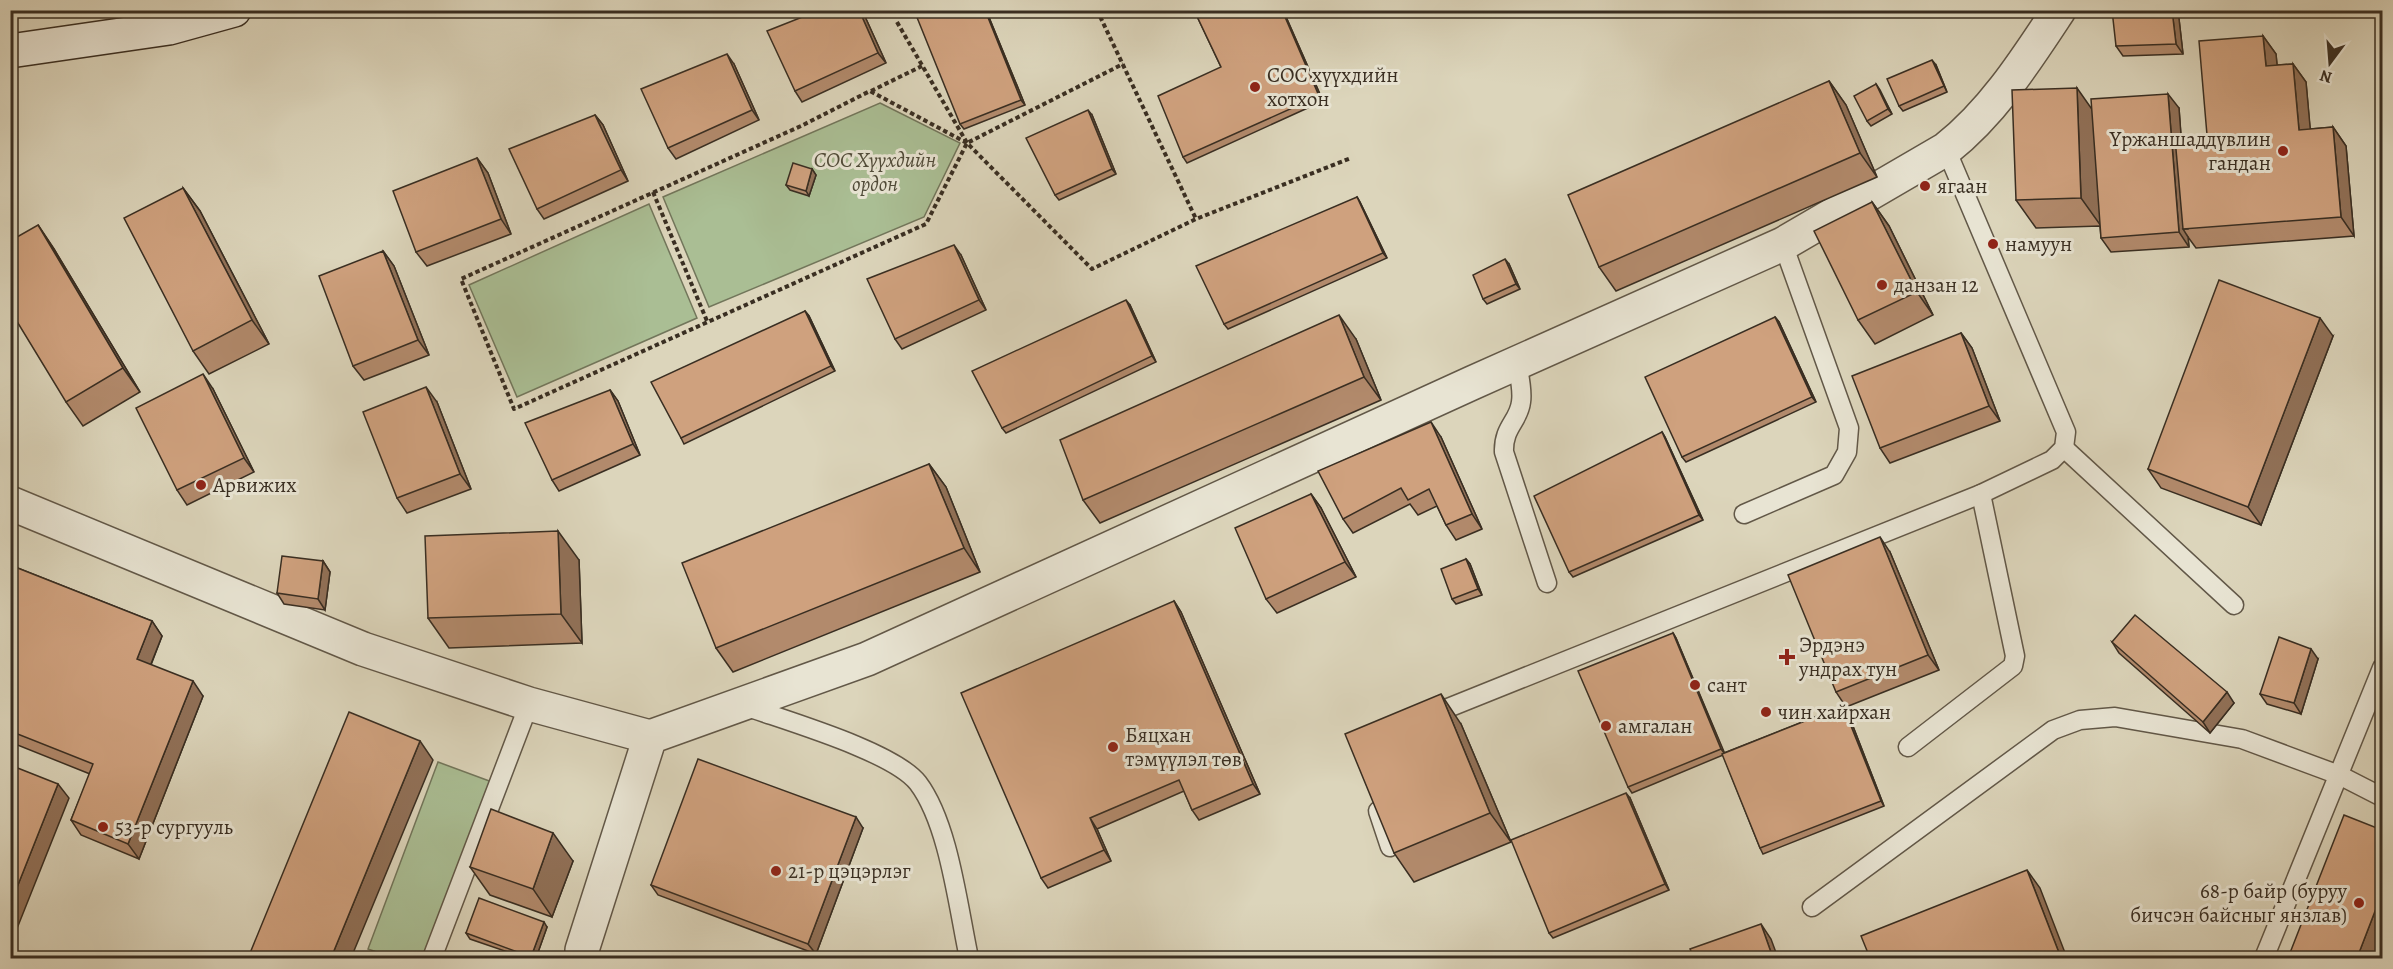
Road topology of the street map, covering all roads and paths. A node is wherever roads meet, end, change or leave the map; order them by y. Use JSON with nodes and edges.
{"nodes":[{"id":1,"x":234,"y":10,"type":"edge"},
{"id":2,"x":1097,"y":10,"type":"edge"},
{"id":3,"x":2059,"y":10,"type":"edge"},
{"id":4,"x":170,"y":19,"type":"edge"},
{"id":5,"x":897,"y":22,"type":"dead end"},
{"id":6,"x":10,"y":51,"type":"edge"},
{"id":7,"x":1123,"y":64,"type":"junction"},
{"id":8,"x":922,"y":66,"type":"junction"},
{"id":9,"x":870,"y":91,"type":"junction"},
{"id":10,"x":968,"y":143,"type":"junction"},
{"id":11,"x":1946,"y":149,"type":"junction"},
{"id":12,"x":1351,"y":158,"type":"dead end"},
{"id":13,"x":653,"y":192,"type":"junction"},
{"id":14,"x":1196,"y":219,"type":"junction"},
{"id":15,"x":1783,"y":244,"type":"junction"},
{"id":16,"x":707,"y":321,"type":"junction"},
{"id":17,"x":1517,"y":363,"type":"junction"},
{"id":18,"x":2064,"y":448,"type":"junction"},
{"id":19,"x":1981,"y":494,"type":"junction"},
{"id":20,"x":10,"y":503,"type":"edge"},
{"id":21,"x":1744,"y":514,"type":"dead end"},
{"id":22,"x":1547,"y":583,"type":"dead end"},
{"id":23,"x":2234,"y":605,"type":"dead end"},
{"id":24,"x":2382,"y":668,"type":"edge"},
{"id":25,"x":529,"y":704,"type":"junction"},
{"id":26,"x":740,"y":704,"type":"junction"},
{"id":27,"x":1410,"y":724,"type":"edge"},
{"id":28,"x":650,"y":736,"type":"junction"},
{"id":29,"x":1908,"y":747,"type":"dead end"},
{"id":30,"x":2339,"y":775,"type":"junction"},
{"id":31,"x":1371,"y":791,"type":"edge"},
{"id":32,"x":2382,"y":797,"type":"edge"},
{"id":33,"x":1390,"y":847,"type":"edge"},
{"id":34,"x":1812,"y":907,"type":"dead end"},
{"id":35,"x":432,"y":958,"type":"edge"},
{"id":36,"x":584,"y":958,"type":"edge"},
{"id":37,"x":969,"y":958,"type":"edge"},
{"id":38,"x":2264,"y":958,"type":"edge"}],
"edges":[{"from":1,"to":4,"type":"street"},
{"from":2,"to":7,"type":"path"},
{"from":3,"to":11,"type":"street"},
{"from":4,"to":6,"type":"street"},
{"from":5,"to":8,"type":"path"},
{"from":7,"to":10,"type":"path"},
{"from":7,"to":14,"type":"path"},
{"from":8,"to":9,"type":"path"},
{"from":8,"to":10,"type":"path"},
{"from":9,"to":10,"type":"path"},
{"from":9,"to":13,"type":"path"},
{"from":10,"to":14,"type":"path"},
{"from":10,"to":16,"type":"path"},
{"from":11,"to":15,"type":"street"},
{"from":11,"to":18,"type":"lane"},
{"from":12,"to":14,"type":"path"},
{"from":13,"to":16,"type":"path"},
{"from":13,"to":16,"type":"path"},
{"from":15,"to":17,"type":"street"},
{"from":15,"to":21,"type":"lane"},
{"from":17,"to":22,"type":"lane"},
{"from":17,"to":26,"type":"street"},
{"from":18,"to":19,"type":"lane"},
{"from":18,"to":23,"type":"lane"},
{"from":19,"to":27,"type":"lane"},
{"from":19,"to":29,"type":"lane"},
{"from":20,"to":25,"type":"street"},
{"from":24,"to":30,"type":"lane"},
{"from":25,"to":28,"type":"street"},
{"from":25,"to":35,"type":"lane"},
{"from":26,"to":28,"type":"street"},
{"from":26,"to":37,"type":"lane"},
{"from":28,"to":36,"type":"street"},
{"from":30,"to":32,"type":"lane"},
{"from":30,"to":34,"type":"lane"},
{"from":30,"to":38,"type":"lane"},
{"from":31,"to":33,"type":"lane"}]}
